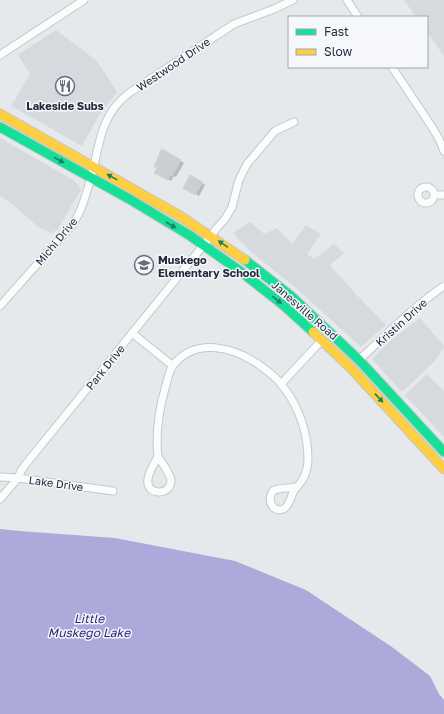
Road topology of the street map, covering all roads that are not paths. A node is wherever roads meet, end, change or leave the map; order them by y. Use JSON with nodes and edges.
{"nodes":[{"id":1,"x":84,"y":0,"type":"edge"},
{"id":2,"x":292,"y":0,"type":"edge"},
{"id":3,"x":347,"y":0,"type":"edge"},
{"id":4,"x":357,"y":16,"type":"edge"},
{"id":5,"x":0,"y":55,"type":"edge"},
{"id":6,"x":393,"y":68,"type":"edge"},
{"id":7,"x":0,"y":114,"type":"edge"},
{"id":8,"x":294,"y":122,"type":"dead end"},
{"id":9,"x":0,"y":128,"type":"edge"},
{"id":10,"x":51,"y":143,"type":"junction"},
{"id":11,"x":444,"y":151,"type":"edge"},
{"id":12,"x":46,"y":152,"type":"junction"},
{"id":13,"x":93,"y":167,"type":"junction"},
{"id":14,"x":91,"y":177,"type":"junction"},
{"id":15,"x":435,"y":195,"type":"dead end"},
{"id":16,"x":444,"y":195,"type":"edge"},
{"id":17,"x":211,"y":236,"type":"junction"},
{"id":18,"x":204,"y":245,"type":"junction"},
{"id":19,"x":444,"y":286,"type":"edge"},
{"id":20,"x":0,"y":306,"type":"edge"},
{"id":21,"x":317,"y":320,"type":"junction"},
{"id":22,"x":132,"y":333,"type":"junction"},
{"id":23,"x":324,"y":342,"type":"junction"},
{"id":24,"x":348,"y":350,"type":"junction"},
{"id":25,"x":359,"y":360,"type":"junction"},
{"id":26,"x":173,"y":366,"type":"junction"},
{"id":27,"x":363,"y":381,"type":"junction"},
{"id":28,"x":281,"y":384,"type":"junction"},
{"id":29,"x":419,"y":425,"type":"junction"},
{"id":30,"x":411,"y":433,"type":"junction"},
{"id":31,"x":444,"y":452,"type":"edge"},
{"id":32,"x":158,"y":457,"type":"junction"},
{"id":33,"x":444,"y":469,"type":"edge"},
{"id":34,"x":0,"y":477,"type":"edge"},
{"id":35,"x":18,"y":478,"type":"junction"},
{"id":36,"x":297,"y":487,"type":"dead end"},
{"id":37,"x":112,"y":491,"type":"dead end"},
{"id":38,"x":0,"y":498,"type":"edge"}],
"edges":[{"from":1,"to":5,"type":"street"},
{"from":2,"to":13,"type":"street","name":"Westwood Drive"},
{"from":3,"to":4,"type":"street"},
{"from":6,"to":11,"type":"street"},
{"from":7,"to":10,"type":"main road","name":"Janesville Road"},
{"from":8,"to":17,"type":"street","name":"Park Drive"},
{"from":9,"to":12,"type":"main road","name":"Janesville Road"},
{"from":10,"to":12,"type":"main road"},
{"from":10,"to":13,"type":"main road","name":"Janesville Road"},
{"from":12,"to":14,"type":"main road","name":"Janesville Road","one_way":true},
{"from":13,"to":14,"type":"street","name":"Michi Drive"},
{"from":17,"to":13,"type":"main road","name":"Janesville Road","one_way":true},
{"from":14,"to":18,"type":"main road","name":"Janesville Road","one_way":true},
{"from":14,"to":20,"type":"street","name":"Michi Drive"},
{"from":15,"to":16,"type":"street"},
{"from":17,"to":18,"type":"street","name":"Park Drive"},
{"from":21,"to":17,"type":"main road","name":"Janesville Road","one_way":true},
{"from":18,"to":22,"type":"street","name":"Park Drive"},
{"from":18,"to":23,"type":"main road","name":"Janesville Road","one_way":true},
{"from":19,"to":25,"type":"street","name":"Kristin Drive"},
{"from":21,"to":23,"type":"main road"},
{"from":21,"to":24,"type":"main road","name":"Janesville Road"},
{"from":22,"to":26,"type":"street"},
{"from":22,"to":35,"type":"street","name":"Park Drive"},
{"from":23,"to":24,"type":"main road"},
{"from":23,"to":25,"type":"main road"},
{"from":23,"to":27,"type":"main road","name":"Janesville Road"},
{"from":23,"to":28,"type":"street"},
{"from":24,"to":25,"type":"main road","name":"Janesville Road"},
{"from":25,"to":27,"type":"main road"},
{"from":25,"to":29,"type":"main road","name":"Janesville Road"},
{"from":26,"to":28,"type":"street"},
{"from":26,"to":32,"type":"street"},
{"from":27,"to":30,"type":"main road","name":"Janesville Road","one_way":true},
{"from":28,"to":36,"type":"street"},
{"from":29,"to":30,"type":"main road"},
{"from":29,"to":31,"type":"main road","name":"Janesville Road"},
{"from":30,"to":33,"type":"main road","name":"Janesville Road"},
{"from":32,"to":32,"type":"street"},
{"from":34,"to":35,"type":"street","name":"Lake Drive"},
{"from":35,"to":37,"type":"street","name":"Lake Drive"},
{"from":35,"to":38,"type":"street","name":"Park Drive"}]}
